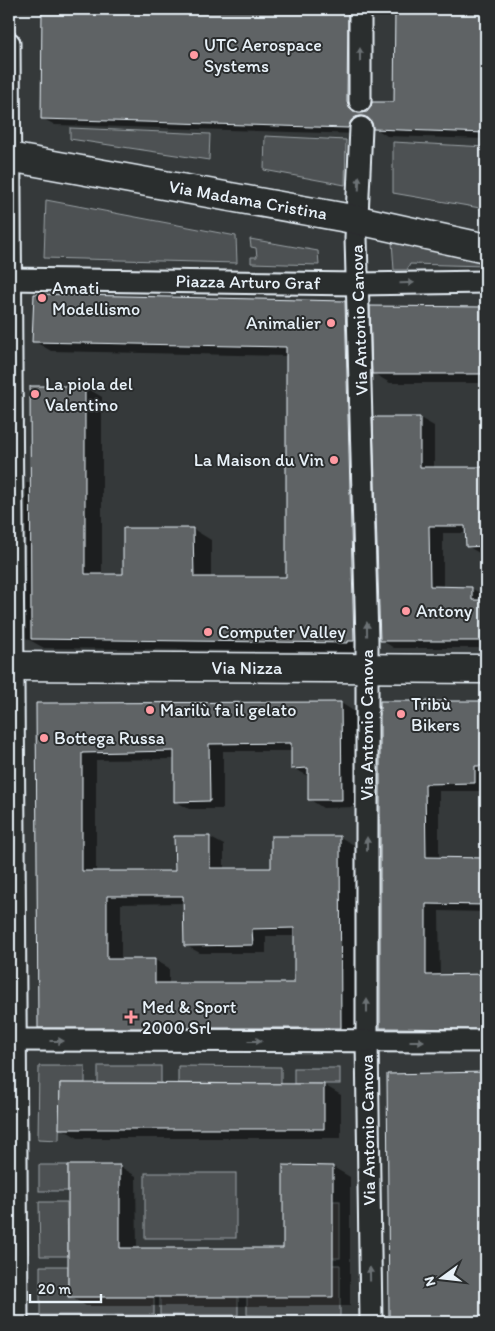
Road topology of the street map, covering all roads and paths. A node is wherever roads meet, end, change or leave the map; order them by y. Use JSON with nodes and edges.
{"nodes":[{"id":1,"x":360,"y":9,"type":"edge"},
{"id":2,"x":9,"y":44,"type":"edge"},
{"id":3,"x":360,"y":101,"type":"dead end"},
{"id":4,"x":361,"y":128,"type":"dead end"},
{"id":5,"x":9,"y":157,"type":"edge"},
{"id":6,"x":358,"y":220,"type":"junction"},
{"id":7,"x":486,"y":248,"type":"edge"},
{"id":8,"x":9,"y":279,"type":"edge"},
{"id":9,"x":486,"y":282,"type":"edge"},
{"id":10,"x":358,"y":284,"type":"junction"},
{"id":11,"x":11,"y":666,"type":"edge"},
{"id":12,"x":368,"y":669,"type":"junction"},
{"id":13,"x":486,"y":669,"type":"edge"},
{"id":14,"x":12,"y":1040,"type":"edge"},
{"id":15,"x":367,"y":1041,"type":"junction"},
{"id":16,"x":486,"y":1041,"type":"edge"},
{"id":17,"x":17,"y":1322,"type":"edge"},
{"id":18,"x":370,"y":1322,"type":"edge"}],
"edges":[{"from":3,"to":1,"type":"street","one_way":true},
{"from":2,"to":5,"type":"street"},
{"from":6,"to":4,"type":"street","name":"Via Antonio Canova","one_way":true},
{"from":5,"to":6,"type":"street","name":"Via Madama Cristina"},
{"from":5,"to":8,"type":"street"},
{"from":6,"to":7,"type":"street","name":"Via Madama Cristina"},
{"from":6,"to":10,"type":"street","name":"Via Antonio Canova"},
{"from":8,"to":10,"type":"street","name":"Piazza Arturo Graf"},
{"from":8,"to":11,"type":"street"},
{"from":10,"to":9,"type":"street","name":"Piazza Arturo Graf","one_way":true},
{"from":12,"to":10,"type":"street","name":"Via Antonio Canova","one_way":true},
{"from":11,"to":12,"type":"street","name":"Via Nizza"},
{"from":11,"to":14,"type":"street"},
{"from":12,"to":13,"type":"street","name":"Via Nizza"},
{"from":15,"to":12,"type":"street","name":"Via Antonio Canova","one_way":true},
{"from":14,"to":15,"type":"street","one_way":true},
{"from":14,"to":17,"type":"street"},
{"from":15,"to":16,"type":"street","one_way":true},
{"from":18,"to":15,"type":"street","name":"Via Antonio Canova","one_way":true}]}
